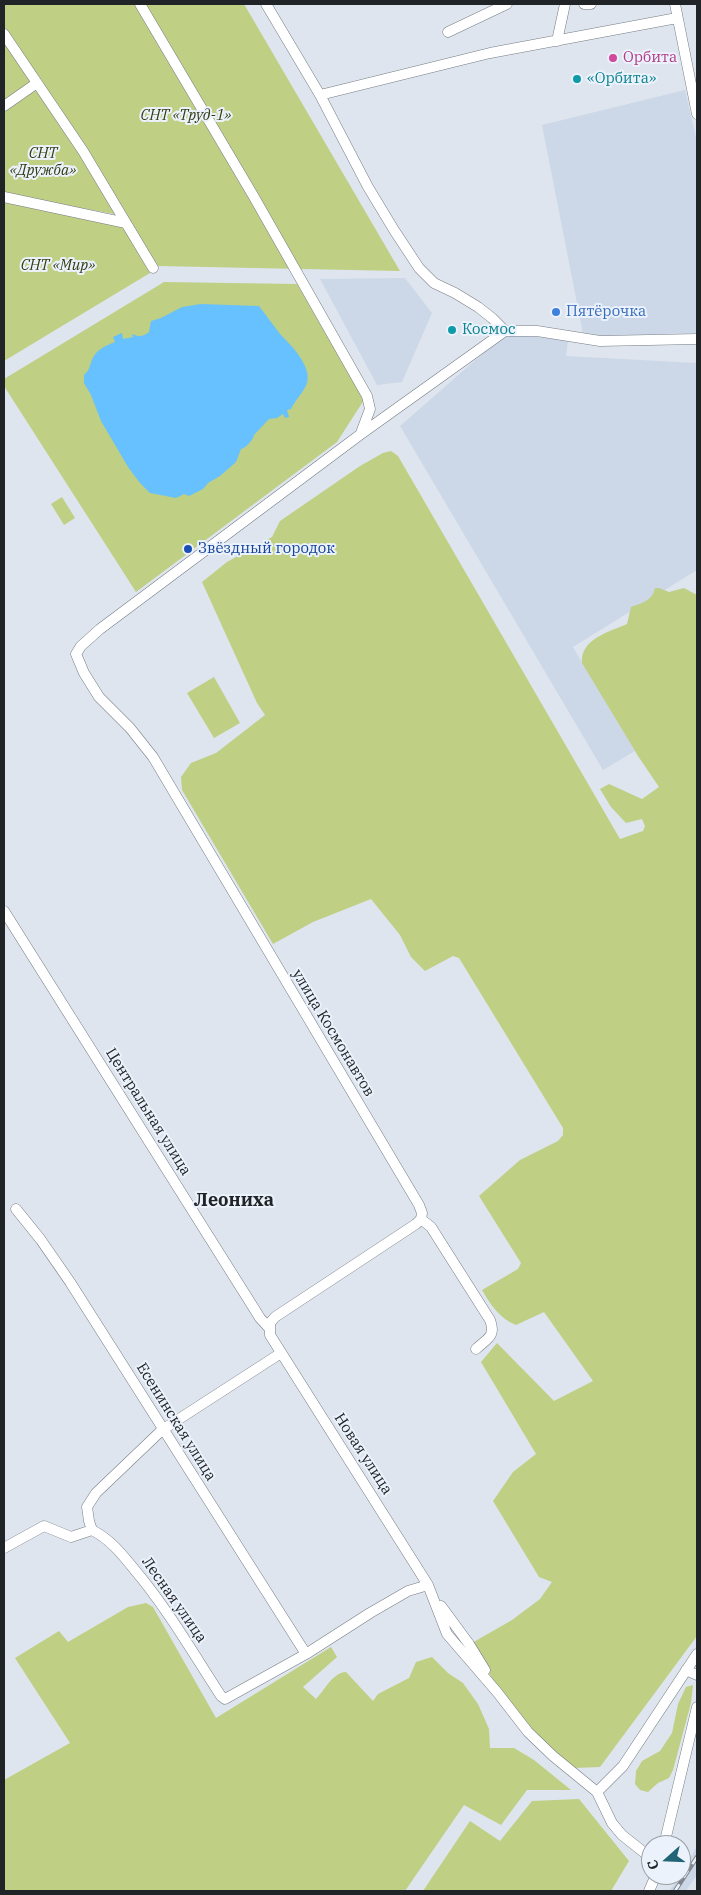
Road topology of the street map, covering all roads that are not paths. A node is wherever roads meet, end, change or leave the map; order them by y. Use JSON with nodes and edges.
{"nodes":[{"id":1,"x":140,"y":4,"type":"edge"},
{"id":2,"x":266,"y":4,"type":"edge"},
{"id":3,"x":507,"y":4,"type":"edge"},
{"id":4,"x":565,"y":4,"type":"edge"},
{"id":5,"x":584,"y":4,"type":"edge"},
{"id":6,"x":591,"y":4,"type":"edge"},
{"id":7,"x":675,"y":4,"type":"edge"},
{"id":8,"x":677,"y":18,"type":"junction"},
{"id":9,"x":448,"y":32,"type":"dead end"},
{"id":10,"x":4,"y":34,"type":"edge"},
{"id":11,"x":557,"y":40,"type":"junction"},
{"id":12,"x":37,"y":84,"type":"junction"},
{"id":13,"x":320,"y":95,"type":"junction"},
{"id":14,"x":4,"y":106,"type":"edge"},
{"id":15,"x":697,"y":114,"type":"edge"},
{"id":16,"x":4,"y":197,"type":"edge"},
{"id":17,"x":126,"y":223,"type":"junction"},
{"id":18,"x":154,"y":268,"type":"dead end"},
{"id":19,"x":505,"y":330,"type":"junction"},
{"id":20,"x":697,"y":339,"type":"edge"},
{"id":21,"x":361,"y":434,"type":"junction"},
{"id":22,"x":4,"y":911,"type":"edge"},
{"id":23,"x":16,"y":1209,"type":"dead end"},
{"id":24,"x":421,"y":1219,"type":"junction"},
{"id":25,"x":269,"y":1328,"type":"junction"},
{"id":26,"x":476,"y":1349,"type":"dead end"},
{"id":27,"x":281,"y":1353,"type":"junction"},
{"id":28,"x":162,"y":1430,"type":"junction"},
{"id":29,"x":92,"y":1530,"type":"junction"},
{"id":30,"x":4,"y":1548,"type":"edge"},
{"id":31,"x":428,"y":1585,"type":"junction"},
{"id":32,"x":306,"y":1654,"type":"junction"},
{"id":33,"x":697,"y":1654,"type":"edge"},
{"id":34,"x":686,"y":1670,"type":"junction"},
{"id":35,"x":697,"y":1676,"type":"edge"},
{"id":36,"x":697,"y":1707,"type":"edge"},
{"id":37,"x":597,"y":1792,"type":"junction"},
{"id":38,"x":666,"y":1835,"type":"edge"},
{"id":39,"x":641,"y":1850,"type":"edge"}],
"edges":[{"from":1,"to":21,"type":"street"},
{"from":2,"to":13,"type":"street"},
{"from":3,"to":9,"type":"street"},
{"from":4,"to":11,"type":"street"},
{"from":5,"to":6,"type":"street"},
{"from":7,"to":8,"type":"street"},
{"from":8,"to":11,"type":"street"},
{"from":8,"to":15,"type":"street"},
{"from":10,"to":12,"type":"street"},
{"from":11,"to":13,"type":"street"},
{"from":12,"to":14,"type":"street"},
{"from":12,"to":17,"type":"street"},
{"from":13,"to":19,"type":"street"},
{"from":16,"to":17,"type":"street"},
{"from":17,"to":18,"type":"street"},
{"from":19,"to":20,"type":"street"},
{"from":19,"to":21,"type":"street"},
{"from":21,"to":24,"type":"street","name":"улица Космонавтов"},
{"from":22,"to":25,"type":"street","name":"Центральная улица"},
{"from":23,"to":28,"type":"street","name":"Есенинская улица"},
{"from":24,"to":25,"type":"street"},
{"from":24,"to":26,"type":"street","name":"улица Космонавтов"},
{"from":25,"to":27,"type":"street","name":"Новая улица"},
{"from":27,"to":28,"type":"street"},
{"from":27,"to":31,"type":"street","name":"Новая улица"},
{"from":28,"to":29,"type":"street"},
{"from":28,"to":32,"type":"street","name":"Есенинская улица"},
{"from":29,"to":30,"type":"street"},
{"from":29,"to":32,"type":"street","name":"Лесная улица"},
{"from":31,"to":32,"type":"street"},
{"from":31,"to":37,"type":"street","name":"Новая улица"},
{"from":33,"to":34,"type":"street"},
{"from":34,"to":35,"type":"street"},
{"from":34,"to":37,"type":"street"},
{"from":36,"to":38,"type":"street"},
{"from":37,"to":39,"type":"street"}]}
